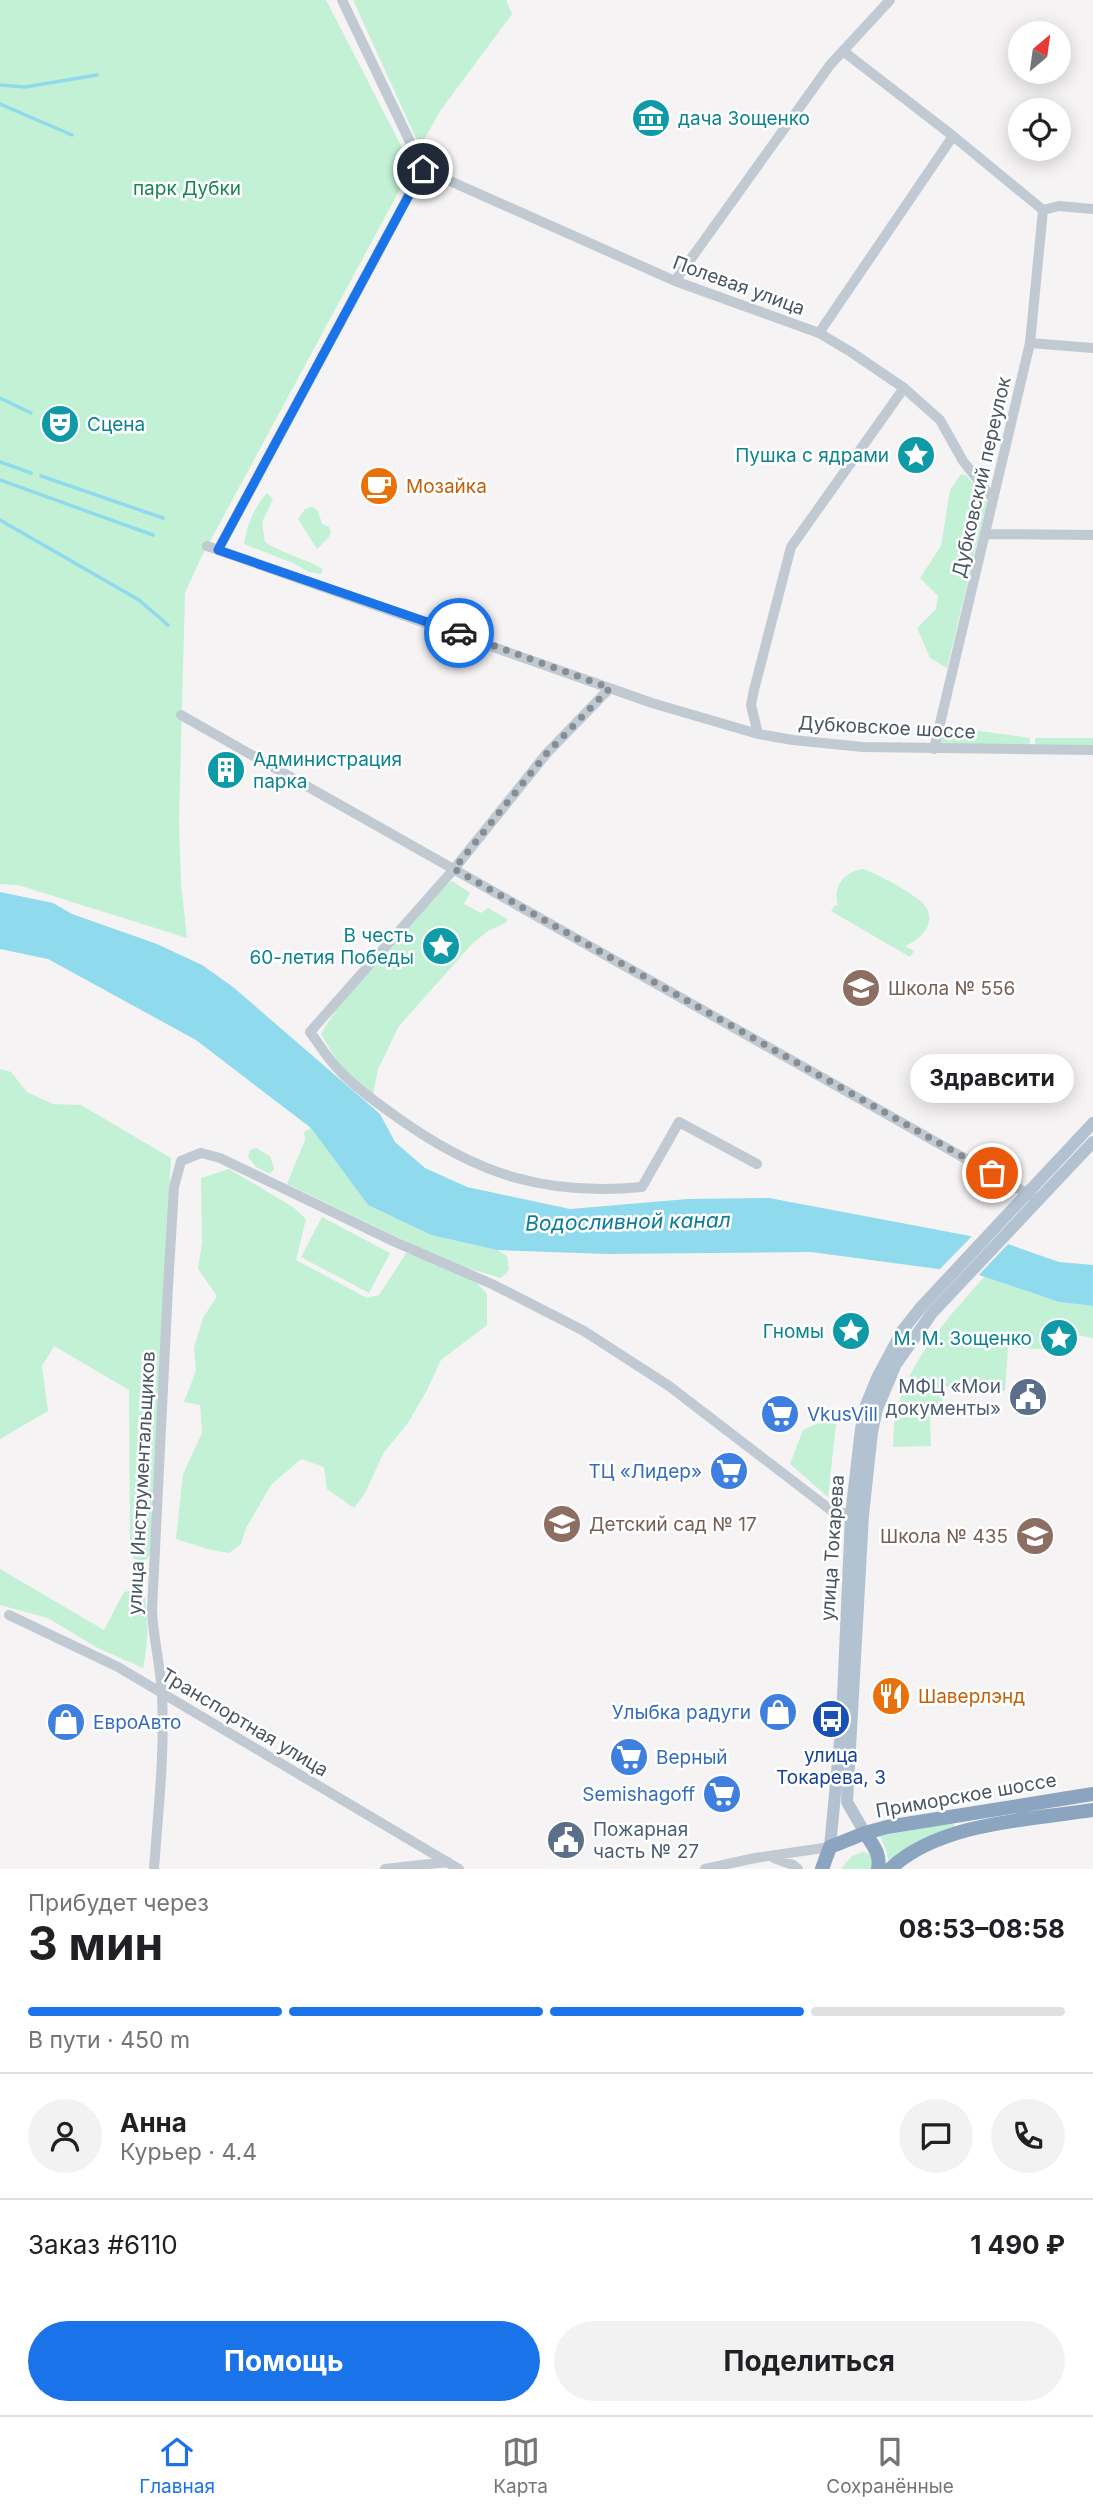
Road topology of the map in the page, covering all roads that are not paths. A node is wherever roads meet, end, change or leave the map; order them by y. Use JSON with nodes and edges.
{"nodes":[{"id":1,"x":342,"y":0,"type":"edge"},
{"id":2,"x":890,"y":0,"type":"edge"},
{"id":3,"x":843,"y":51,"type":"junction"},
{"id":4,"x":953,"y":136,"type":"junction"},
{"id":5,"x":423,"y":169,"type":"junction"},
{"id":6,"x":1093,"y":209,"type":"edge"},
{"id":7,"x":1043,"y":210,"type":"junction"},
{"id":8,"x":675,"y":281,"type":"junction"},
{"id":9,"x":819,"y":333,"type":"junction"},
{"id":10,"x":1030,"y":343,"type":"junction"},
{"id":11,"x":1093,"y":348,"type":"edge"},
{"id":12,"x":904,"y":388,"type":"junction"},
{"id":13,"x":993,"y":499,"type":"junction"},
{"id":14,"x":985,"y":534,"type":"junction"},
{"id":15,"x":1093,"y":535,"type":"edge"},
{"id":16,"x":610,"y":688,"type":"junction"},
{"id":17,"x":181,"y":715,"type":"dead end"},
{"id":18,"x":758,"y":734,"type":"junction"},
{"id":19,"x":934,"y":749,"type":"junction"},
{"id":20,"x":1093,"y":750,"type":"edge"},
{"id":21,"x":454,"y":869,"type":"junction"},
{"id":22,"x":1093,"y":1123,"type":"edge"},
{"id":23,"x":1093,"y":1142,"type":"edge"},
{"id":24,"x":757,"y":1164,"type":"dead end"},
{"id":25,"x":1033,"y":1197,"type":"junction"},
{"id":26,"x":998,"y":1234,"type":"junction"},
{"id":27,"x":857,"y":1515,"type":"junction"},
{"id":28,"x":9,"y":1615,"type":"dead end"},
{"id":29,"x":162,"y":1692,"type":"junction"},
{"id":30,"x":1093,"y":1794,"type":"edge"},
{"id":31,"x":1093,"y":1810,"type":"edge"},
{"id":32,"x":865,"y":1833,"type":"junction"},
{"id":33,"x":831,"y":1847,"type":"junction"},
{"id":34,"x":761,"y":1857,"type":"junction"},
{"id":35,"x":448,"y":1862,"type":"junction"},
{"id":36,"x":154,"y":1869,"type":"edge"},
{"id":37,"x":385,"y":1869,"type":"edge"},
{"id":38,"x":459,"y":1869,"type":"edge"},
{"id":39,"x":705,"y":1869,"type":"edge"},
{"id":40,"x":798,"y":1869,"type":"edge"},
{"id":41,"x":822,"y":1869,"type":"edge"},
{"id":42,"x":878,"y":1869,"type":"edge"},
{"id":43,"x":890,"y":1869,"type":"edge"}],
"edges":[{"from":1,"to":5,"type":"street"},
{"from":2,"to":3,"type":"street"},
{"from":3,"to":4,"type":"street"},
{"from":3,"to":8,"type":"street"},
{"from":4,"to":7,"type":"street"},
{"from":4,"to":9,"type":"street"},
{"from":5,"to":8,"type":"street","name":"Полевая улица"},
{"from":5,"to":16,"type":"street","name":"Дубковское шоссе"},
{"from":6,"to":7,"type":"street"},
{"from":7,"to":10,"type":"street","name":"Дубковский переулок"},
{"from":8,"to":9,"type":"street","name":"Полевая улица"},
{"from":9,"to":12,"type":"street","name":"Полевая улица"},
{"from":10,"to":11,"type":"street"},
{"from":10,"to":13,"type":"street","name":"Дубковский переулок"},
{"from":12,"to":13,"type":"street","name":"Полевая улица"},
{"from":12,"to":18,"type":"street"},
{"from":13,"to":14,"type":"street","name":"Дубковский переулок"},
{"from":14,"to":15,"type":"street"},
{"from":14,"to":19,"type":"street","name":"Дубковский переулок"},
{"from":16,"to":18,"type":"street","name":"Дубковское шоссе"},
{"from":16,"to":21,"type":"street"},
{"from":17,"to":21,"type":"street"},
{"from":18,"to":19,"type":"street","name":"Дубковское шоссе"},
{"from":19,"to":20,"type":"street","name":"Дубковское шоссе"},
{"from":21,"to":24,"type":"street"},
{"from":21,"to":25,"type":"street"},
{"from":22,"to":25,"type":"main road"},
{"from":23,"to":25,"type":"main road"},
{"from":25,"to":26,"type":"main road"},
{"from":26,"to":27,"type":"main road","name":"улица Токарева"},
{"from":26,"to":27,"type":"main road","name":"улица Токарева"},
{"from":27,"to":29,"type":"street","name":"улица Инструментальщиков"},
{"from":27,"to":32,"type":"main road","name":"улица Токарева"},
{"from":27,"to":33,"type":"main road","name":"улица Токарева"},
{"from":28,"to":29,"type":"street","name":"Транспортная улица"},
{"from":29,"to":35,"type":"street","name":"Транспортная улица"},
{"from":29,"to":36,"type":"street","name":"улица Инструментальщиков"},
{"from":30,"to":32,"type":"highway","name":"Приморское шоссе"},
{"from":31,"to":43,"type":"highway","name":"Приморское шоссе"},
{"from":32,"to":33,"type":"highway","name":"Приморское шоссе"},
{"from":32,"to":42,"type":"highway"},
{"from":33,"to":34,"type":"street"},
{"from":33,"to":41,"type":"highway"},
{"from":34,"to":39,"type":"street"},
{"from":34,"to":40,"type":"street"},
{"from":35,"to":37,"type":"street"},
{"from":35,"to":38,"type":"street","name":"Транспортная улица"}]}
